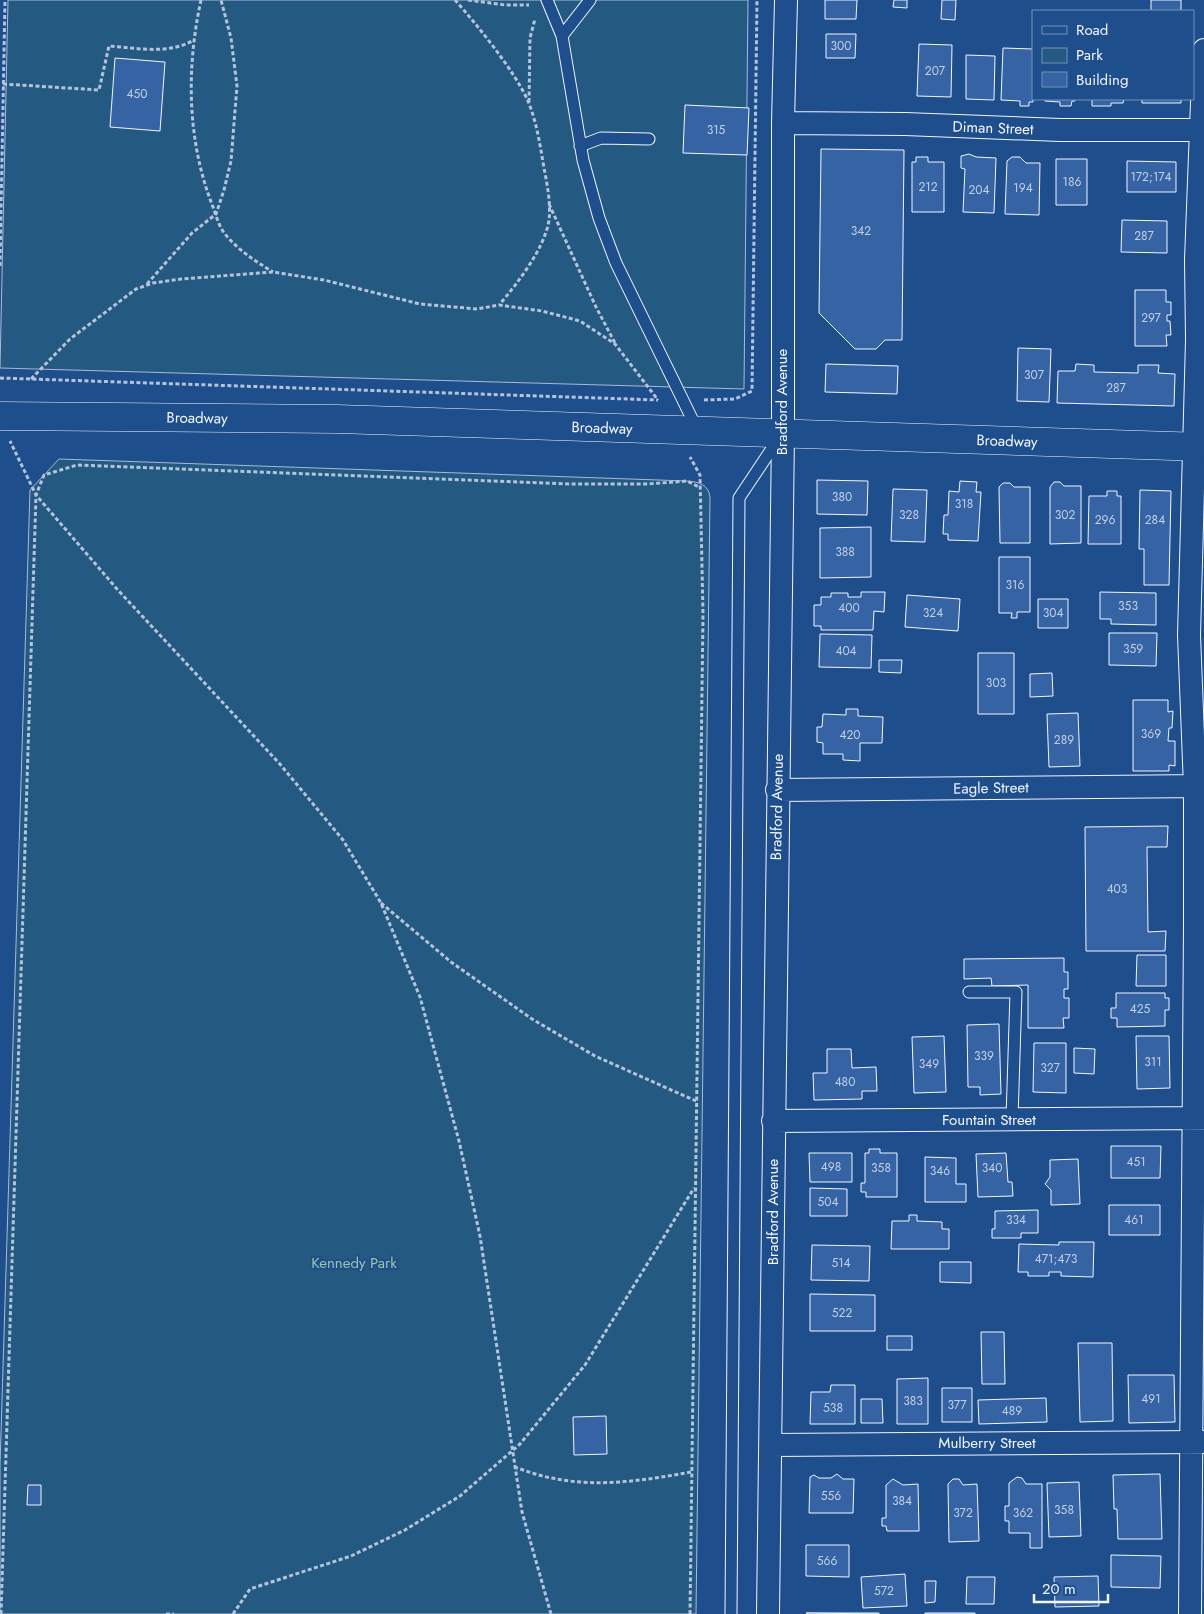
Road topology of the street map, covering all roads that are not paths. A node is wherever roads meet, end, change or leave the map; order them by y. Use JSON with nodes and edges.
{"nodes":[{"id":1,"x":547,"y":0,"type":"edge"},
{"id":2,"x":590,"y":0,"type":"edge"},
{"id":3,"x":786,"y":0,"type":"edge"},
{"id":4,"x":562,"y":36,"type":"junction"},
{"id":5,"x":1204,"y":50,"type":"edge"},
{"id":6,"x":782,"y":123,"type":"junction"},
{"id":7,"x":1202,"y":130,"type":"edge"},
{"id":8,"x":649,"y":139,"type":"dead end"},
{"id":9,"x":580,"y":146,"type":"junction"},
{"id":10,"x":4,"y":426,"type":"edge"},
{"id":11,"x":687,"y":431,"type":"junction"},
{"id":12,"x":783,"y":433,"type":"junction"},
{"id":13,"x":1199,"y":447,"type":"edge"},
{"id":14,"x":1200,"y":786,"type":"edge"},
{"id":15,"x":777,"y":790,"type":"junction"},
{"id":16,"x":969,"y":992,"type":"dead end"},
{"id":17,"x":1198,"y":1118,"type":"edge"},
{"id":18,"x":1012,"y":1119,"type":"junction"},
{"id":19,"x":773,"y":1121,"type":"junction"},
{"id":20,"x":1198,"y":1442,"type":"edge"},
{"id":21,"x":771,"y":1445,"type":"junction"},
{"id":22,"x":731,"y":1614,"type":"edge"},
{"id":23,"x":768,"y":1614,"type":"edge"},
{"id":24,"x":1190,"y":1614,"type":"edge"}],
"edges":[{"from":1,"to":4,"type":"lane"},
{"from":2,"to":4,"type":"lane"},
{"from":3,"to":6,"type":"street","name":"Bradford Avenue"},
{"from":4,"to":9,"type":"lane"},
{"from":5,"to":7,"type":"street"},
{"from":6,"to":7,"type":"street","name":"Diman Street"},
{"from":6,"to":12,"type":"street","name":"Bradford Avenue"},
{"from":7,"to":13,"type":"street"},
{"from":8,"to":9,"type":"lane"},
{"from":9,"to":11,"type":"lane"},
{"from":10,"to":11,"type":"main road","name":"Broadway"},
{"from":11,"to":12,"type":"main road","name":"Broadway"},
{"from":12,"to":13,"type":"main road","name":"Broadway"},
{"from":12,"to":15,"type":"street","name":"Bradford Avenue"},
{"from":12,"to":22,"type":"lane"},
{"from":13,"to":14,"type":"street"},
{"from":14,"to":15,"type":"street","name":"Eagle Street"},
{"from":14,"to":17,"type":"street"},
{"from":15,"to":19,"type":"street","name":"Bradford Avenue"},
{"from":16,"to":18,"type":"lane"},
{"from":17,"to":18,"type":"street","name":"Fountain Street"},
{"from":17,"to":20,"type":"street"},
{"from":18,"to":19,"type":"street","name":"Fountain Street"},
{"from":19,"to":21,"type":"street","name":"Bradford Avenue"},
{"from":20,"to":21,"type":"street","name":"Mulberry Street"},
{"from":20,"to":24,"type":"street"},
{"from":21,"to":23,"type":"street","name":"Bradford Avenue"}]}
